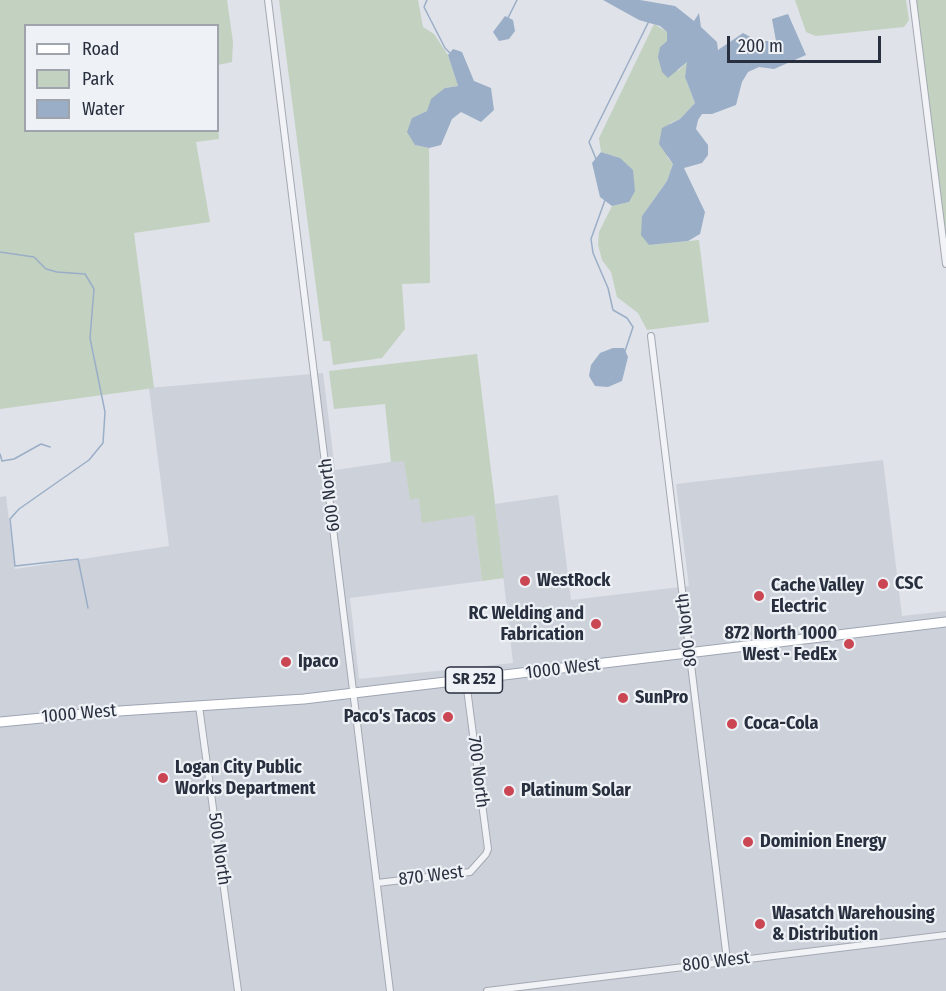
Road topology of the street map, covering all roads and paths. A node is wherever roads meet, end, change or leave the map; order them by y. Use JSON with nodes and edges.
{"nodes":[{"id":1,"x":268,"y":0,"type":"edge"},
{"id":2,"x":913,"y":0,"type":"edge"},
{"id":3,"x":946,"y":264,"type":"edge"},
{"id":4,"x":651,"y":336,"type":"dead end"},
{"id":5,"x":946,"y":622,"type":"edge"},
{"id":6,"x":690,"y":654,"type":"junction"},
{"id":7,"x":466,"y":681,"type":"junction"},
{"id":8,"x":353,"y":693,"type":"junction"},
{"id":9,"x":199,"y":706,"type":"junction"},
{"id":10,"x":0,"y":722,"type":"edge"},
{"id":11,"x":481,"y":862,"type":"joint"},
{"id":12,"x":376,"y":883,"type":"junction"},
{"id":13,"x":946,"y":935,"type":"edge"},
{"id":14,"x":727,"y":960,"type":"junction"},
{"id":15,"x":238,"y":991,"type":"edge"},
{"id":16,"x":390,"y":991,"type":"edge"},
{"id":17,"x":487,"y":991,"type":"edge"}],
"edges":[{"from":1,"to":8,"type":"street","name":"600 North"},
{"from":2,"to":3,"type":"street"},
{"from":4,"to":6,"type":"street","name":"800 North"},
{"from":5,"to":6,"type":"main road","name":"1000 West","number":"SR 252"},
{"from":6,"to":7,"type":"main road","name":"1000 West","number":"SR 252"},
{"from":6,"to":14,"type":"street","name":"800 North"},
{"from":7,"to":8,"type":"main road","name":"1000 West","number":"SR 252"},
{"from":7,"to":11,"type":"street","name":"700 North"},
{"from":8,"to":9,"type":"main road","name":"1000 West","number":"SR 252"},
{"from":8,"to":12,"type":"street","name":"600 North"},
{"from":9,"to":10,"type":"main road","name":"1000 West","number":"SR 252"},
{"from":9,"to":15,"type":"street","name":"500 North"},
{"from":11,"to":12,"type":"street","name":"870 West"},
{"from":12,"to":16,"type":"street","name":"600 North"},
{"from":13,"to":14,"type":"street","name":"800 West"},
{"from":14,"to":17,"type":"street","name":"800 West"}]}
